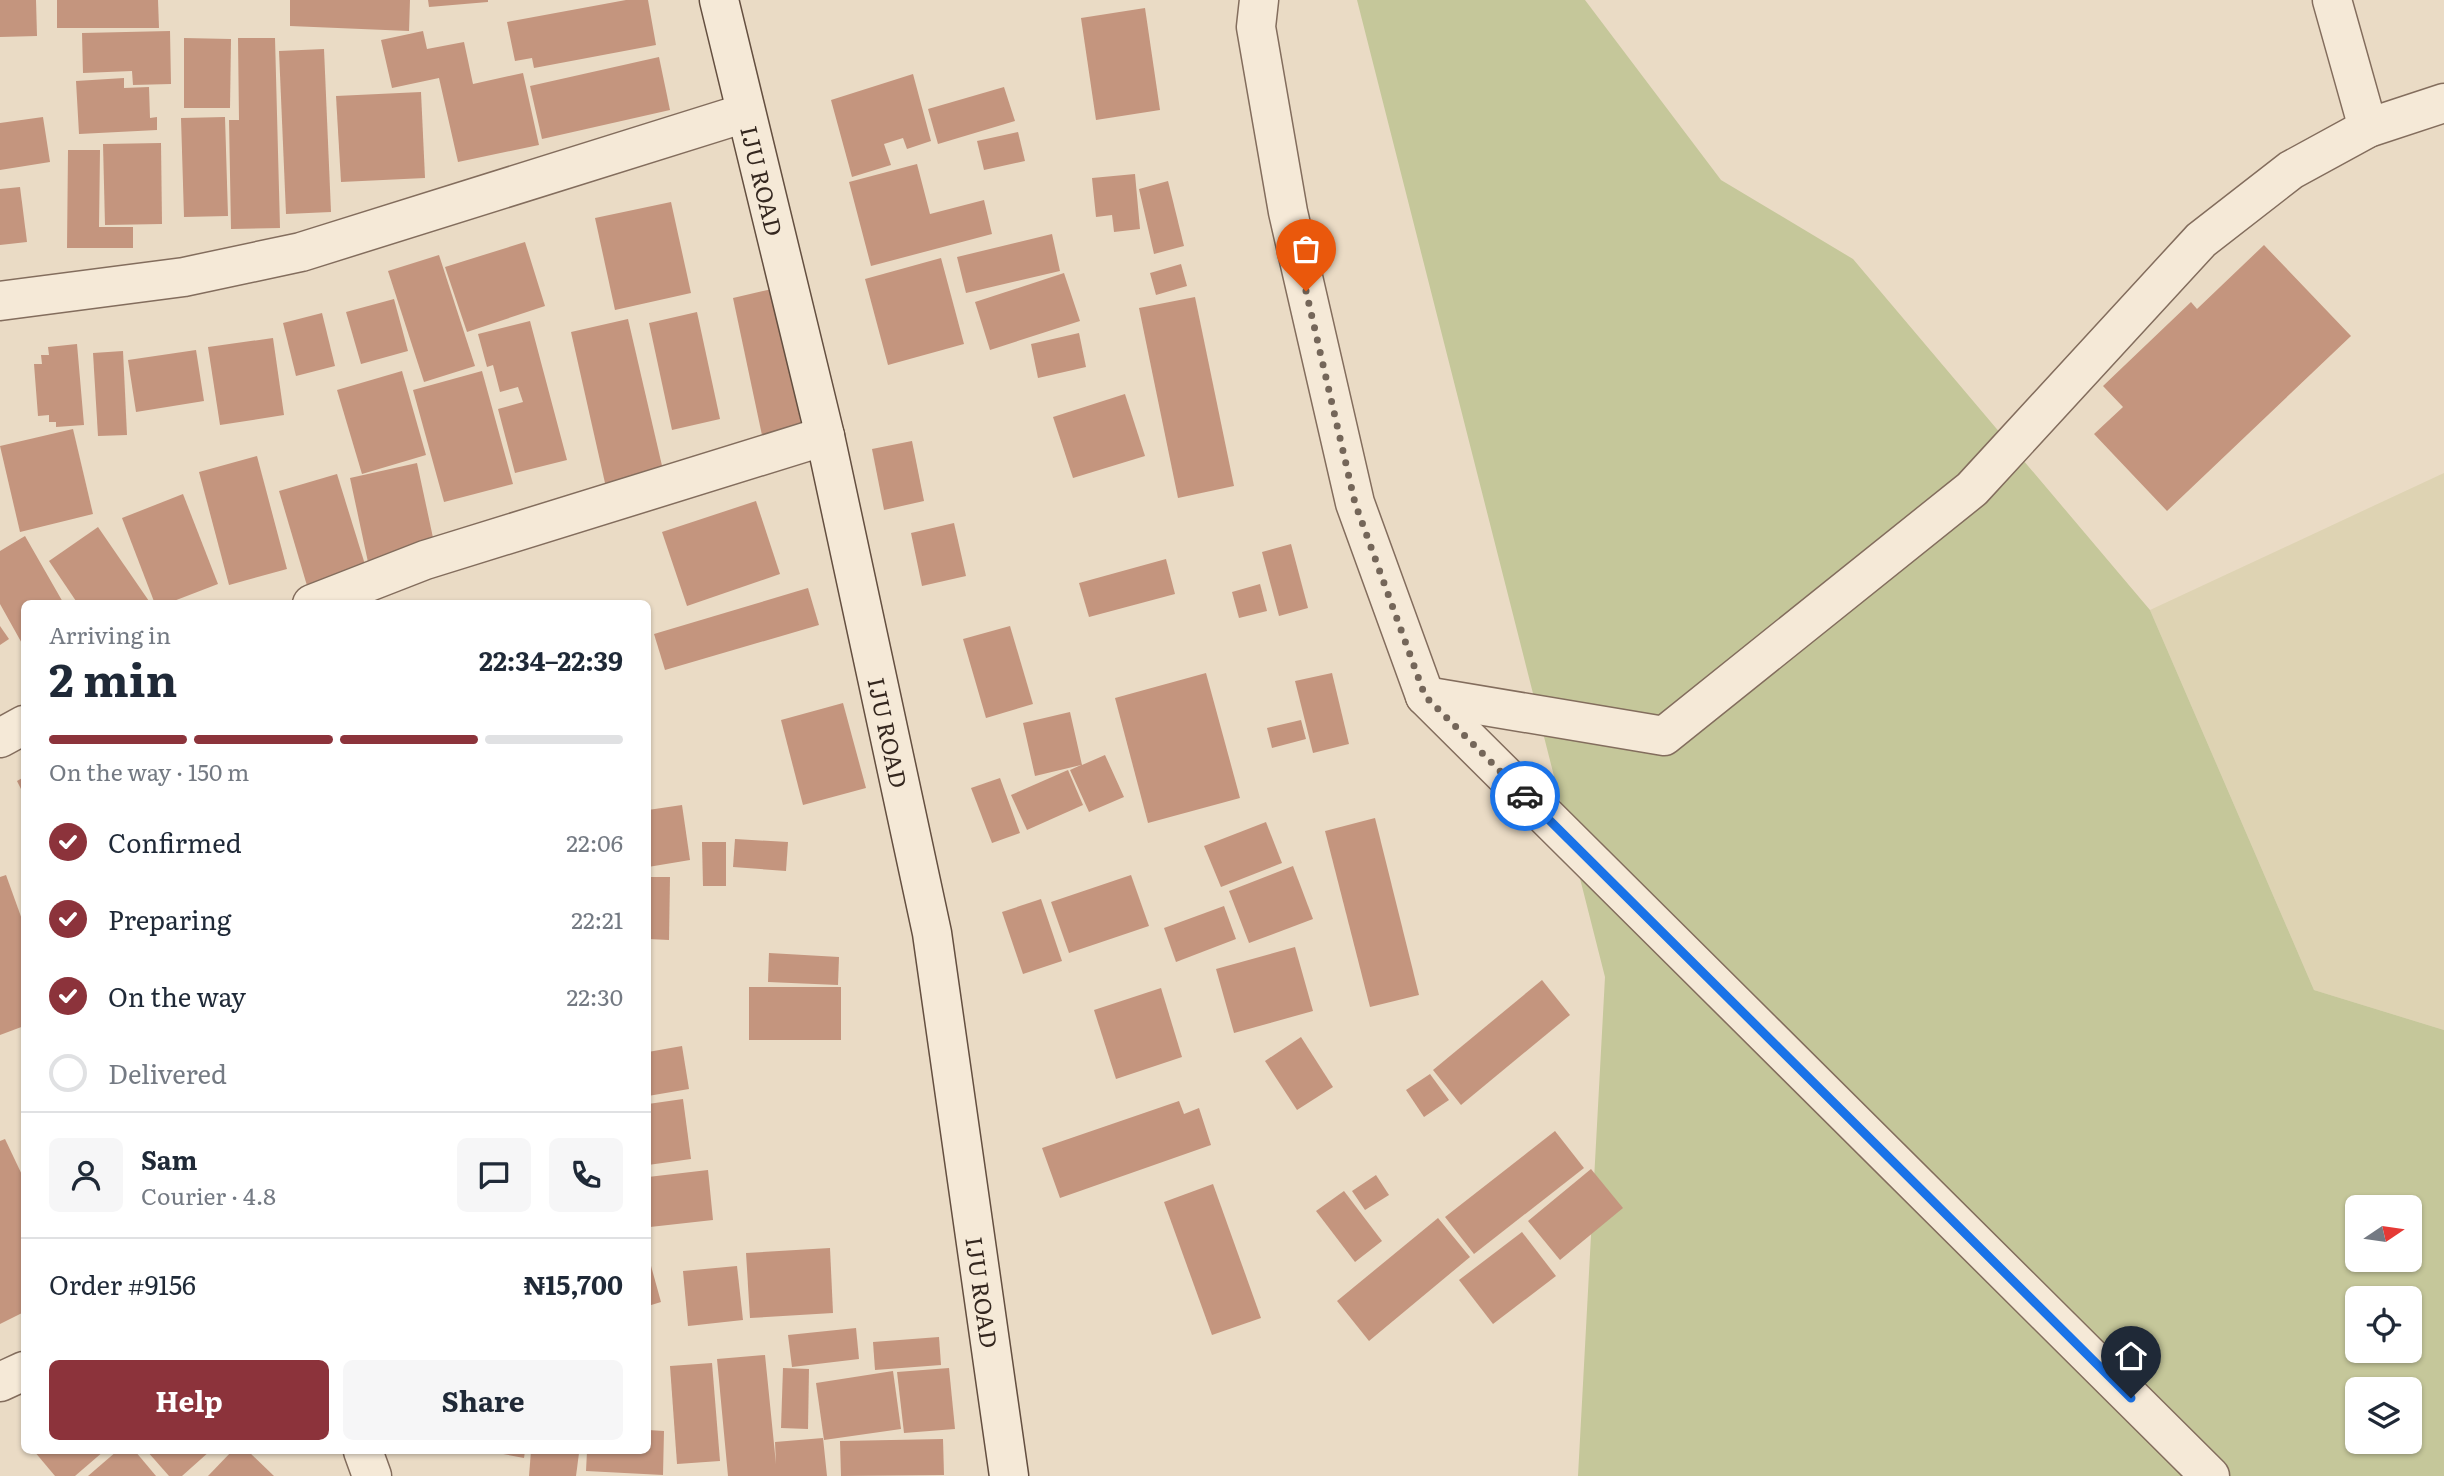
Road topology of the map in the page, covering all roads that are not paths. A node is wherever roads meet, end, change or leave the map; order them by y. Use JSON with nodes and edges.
{"nodes":[{"id":1,"x":719,"y":0,"type":"edge"},
{"id":2,"x":1259,"y":0,"type":"edge"},
{"id":3,"x":2332,"y":0,"type":"edge"},
{"id":4,"x":2444,"y":103,"type":"edge"},
{"id":5,"x":745,"y":113,"type":"junction"},
{"id":6,"x":2368,"y":128,"type":"junction"},
{"id":7,"x":0,"y":301,"type":"edge"},
{"id":8,"x":825,"y":436,"type":"junction"},
{"id":9,"x":323,"y":600,"type":"edge"},
{"id":10,"x":1425,"y":696,"type":"junction"},
{"id":11,"x":21,"y":727,"type":"edge"},
{"id":12,"x":0,"y":738,"type":"edge"},
{"id":13,"x":21,"y":1372,"type":"edge"},
{"id":14,"x":0,"y":1382,"type":"edge"},
{"id":15,"x":364,"y":1454,"type":"edge"},
{"id":16,"x":372,"y":1476,"type":"edge"},
{"id":17,"x":1009,"y":1476,"type":"edge"},
{"id":18,"x":2210,"y":1476,"type":"edge"}],
"edges":[{"from":1,"to":5,"type":"street","name":"IJU ROAD"},
{"from":2,"to":10,"type":"street"},
{"from":3,"to":6,"type":"street"},
{"from":4,"to":6,"type":"street"},
{"from":5,"to":7,"type":"street"},
{"from":5,"to":8,"type":"street","name":"IJU ROAD"},
{"from":6,"to":10,"type":"street"},
{"from":8,"to":9,"type":"street"},
{"from":8,"to":17,"type":"street","name":"IJU ROAD"},
{"from":10,"to":18,"type":"street"},
{"from":11,"to":12,"type":"street"},
{"from":13,"to":14,"type":"street"},
{"from":15,"to":16,"type":"street"}]}
